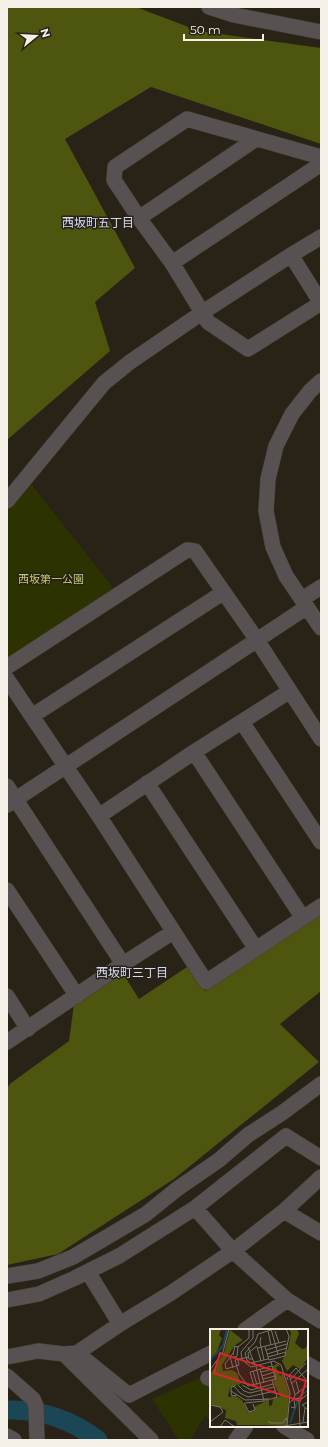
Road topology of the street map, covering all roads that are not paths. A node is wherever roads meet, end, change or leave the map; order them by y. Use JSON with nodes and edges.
{"nodes":[{"id":1,"x":209,"y":7,"type":"edge"},
{"id":2,"x":321,"y":32,"type":"edge"},
{"id":3,"x":256,"y":139,"type":"junction"},
{"id":4,"x":321,"y":157,"type":"edge"},
{"id":5,"x":321,"y":164,"type":"edge"},
{"id":6,"x":139,"y":218,"type":"junction"},
{"id":7,"x":321,"y":237,"type":"edge"},
{"id":8,"x":291,"y":255,"type":"junction"},
{"id":9,"x":172,"y":263,"type":"junction"},
{"id":10,"x":321,"y":303,"type":"edge"},
{"id":11,"x":203,"y":312,"type":"junction"},
{"id":12,"x":321,"y":381,"type":"edge"},
{"id":13,"x":7,"y":501,"type":"edge"},
{"id":14,"x":321,"y":587,"type":"edge"},
{"id":15,"x":224,"y":592,"type":"junction"},
{"id":16,"x":305,"y":603,"type":"junction"},
{"id":17,"x":321,"y":628,"type":"edge"},
{"id":18,"x":256,"y":640,"type":"junction"},
{"id":19,"x":7,"y":667,"type":"edge"},
{"id":20,"x":7,"y":679,"type":"edge"},
{"id":21,"x":290,"y":690,"type":"junction"},
{"id":22,"x":32,"y":716,"type":"junction"},
{"id":23,"x":242,"y":722,"type":"junction"},
{"id":24,"x":321,"y":739,"type":"edge"},
{"id":25,"x":194,"y":752,"type":"junction"},
{"id":26,"x":66,"y":766,"type":"junction"},
{"id":27,"x":146,"y":784,"type":"junction"},
{"id":28,"x":7,"y":786,"type":"edge"},
{"id":29,"x":11,"y":802,"type":"edge"},
{"id":30,"x":99,"y":816,"type":"junction"},
{"id":31,"x":321,"y":842,"type":"edge"},
{"id":32,"x":7,"y":890,"type":"edge"},
{"id":33,"x":321,"y":906,"type":"edge"},
{"id":34,"x":303,"y":918,"type":"junction"},
{"id":35,"x":173,"y":932,"type":"junction"},
{"id":36,"x":256,"y":949,"type":"junction"},
{"id":37,"x":123,"y":964,"type":"junction"},
{"id":38,"x":7,"y":996,"type":"edge"},
{"id":39,"x":77,"y":996,"type":"junction"},
{"id":40,"x":28,"y":1028,"type":"junction"},
{"id":41,"x":7,"y":1042,"type":"edge"},
{"id":42,"x":321,"y":1084,"type":"edge"},
{"id":43,"x":321,"y":1158,"type":"edge"},
{"id":44,"x":321,"y":1177,"type":"edge"},
{"id":45,"x":195,"y":1208,"type":"junction"},
{"id":46,"x":284,"y":1211,"type":"junction"},
{"id":47,"x":321,"y":1233,"type":"edge"},
{"id":48,"x":233,"y":1252,"type":"junction"},
{"id":49,"x":88,"y":1272,"type":"junction"},
{"id":50,"x":7,"y":1276,"type":"edge"},
{"id":51,"x":7,"y":1300,"type":"edge"},
{"id":52,"x":287,"y":1300,"type":"junction"},
{"id":53,"x":321,"y":1321,"type":"edge"},
{"id":54,"x":120,"y":1324,"type":"junction"},
{"id":55,"x":246,"y":1329,"type":"edge"},
{"id":56,"x":71,"y":1354,"type":"junction"},
{"id":57,"x":210,"y":1354,"type":"edge"},
{"id":58,"x":7,"y":1357,"type":"edge"},
{"id":59,"x":308,"y":1365,"type":"edge"},
{"id":60,"x":321,"y":1372,"type":"edge"},
{"id":61,"x":7,"y":1376,"type":"edge"},
{"id":62,"x":245,"y":1427,"type":"edge"},
{"id":63,"x":286,"y":1427,"type":"edge"},
{"id":64,"x":7,"y":1436,"type":"edge"},
{"id":65,"x":14,"y":1440,"type":"edge"},
{"id":66,"x":37,"y":1440,"type":"edge"},
{"id":67,"x":151,"y":1440,"type":"edge"},
{"id":68,"x":236,"y":1440,"type":"edge"},
{"id":69,"x":307,"y":1440,"type":"edge"}],
"edges":[{"from":1,"to":2,"type":"street"},
{"from":3,"to":4,"type":"street"},
{"from":3,"to":6,"type":"street"},
{"from":3,"to":6,"type":"street"},
{"from":5,"to":9,"type":"street"},
{"from":6,"to":9,"type":"street"},
{"from":7,"to":8,"type":"street"},
{"from":8,"to":10,"type":"street"},
{"from":8,"to":11,"type":"street"},
{"from":9,"to":11,"type":"street"},
{"from":10,"to":11,"type":"street"},
{"from":11,"to":13,"type":"street"},
{"from":12,"to":16,"type":"street"},
{"from":14,"to":16,"type":"street"},
{"from":15,"to":18,"type":"street"},
{"from":15,"to":19,"type":"street"},
{"from":15,"to":22,"type":"street"},
{"from":16,"to":17,"type":"street"},
{"from":16,"to":18,"type":"street"},
{"from":18,"to":21,"type":"street"},
{"from":18,"to":26,"type":"street"},
{"from":20,"to":22,"type":"street"},
{"from":21,"to":23,"type":"street"},
{"from":21,"to":24,"type":"street"},
{"from":22,"to":26,"type":"street"},
{"from":23,"to":25,"type":"street"},
{"from":23,"to":31,"type":"street"},
{"from":25,"to":27,"type":"street"},
{"from":25,"to":34,"type":"street"},
{"from":26,"to":29,"type":"street"},
{"from":26,"to":30,"type":"street"},
{"from":27,"to":30,"type":"street"},
{"from":27,"to":36,"type":"street"},
{"from":28,"to":29,"type":"street"},
{"from":29,"to":37,"type":"street"},
{"from":30,"to":35,"type":"street"},
{"from":32,"to":39,"type":"street"},
{"from":33,"to":34,"type":"street"},
{"from":34,"to":36,"type":"street"},
{"from":35,"to":36,"type":"street"},
{"from":35,"to":37,"type":"street"},
{"from":37,"to":39,"type":"street"},
{"from":38,"to":40,"type":"street"},
{"from":39,"to":40,"type":"street"},
{"from":40,"to":41,"type":"street"},
{"from":42,"to":50,"type":"street"},
{"from":43,"to":45,"type":"street"},
{"from":44,"to":46,"type":"street"},
{"from":45,"to":48,"type":"street"},
{"from":45,"to":49,"type":"street"},
{"from":46,"to":47,"type":"street"},
{"from":46,"to":48,"type":"street"},
{"from":48,"to":52,"type":"street"},
{"from":48,"to":54,"type":"street"},
{"from":49,"to":51,"type":"street"},
{"from":49,"to":54,"type":"street"},
{"from":52,"to":53,"type":"street"},
{"from":52,"to":55,"type":"street"},
{"from":54,"to":56,"type":"street"},
{"from":56,"to":57,"type":"street"},
{"from":56,"to":58,"type":"street"},
{"from":56,"to":67,"type":"street"},
{"from":59,"to":60,"type":"street"},
{"from":61,"to":66,"type":"street"},
{"from":62,"to":68,"type":"street"},
{"from":63,"to":69,"type":"street"},
{"from":64,"to":65,"type":"street"}]}
